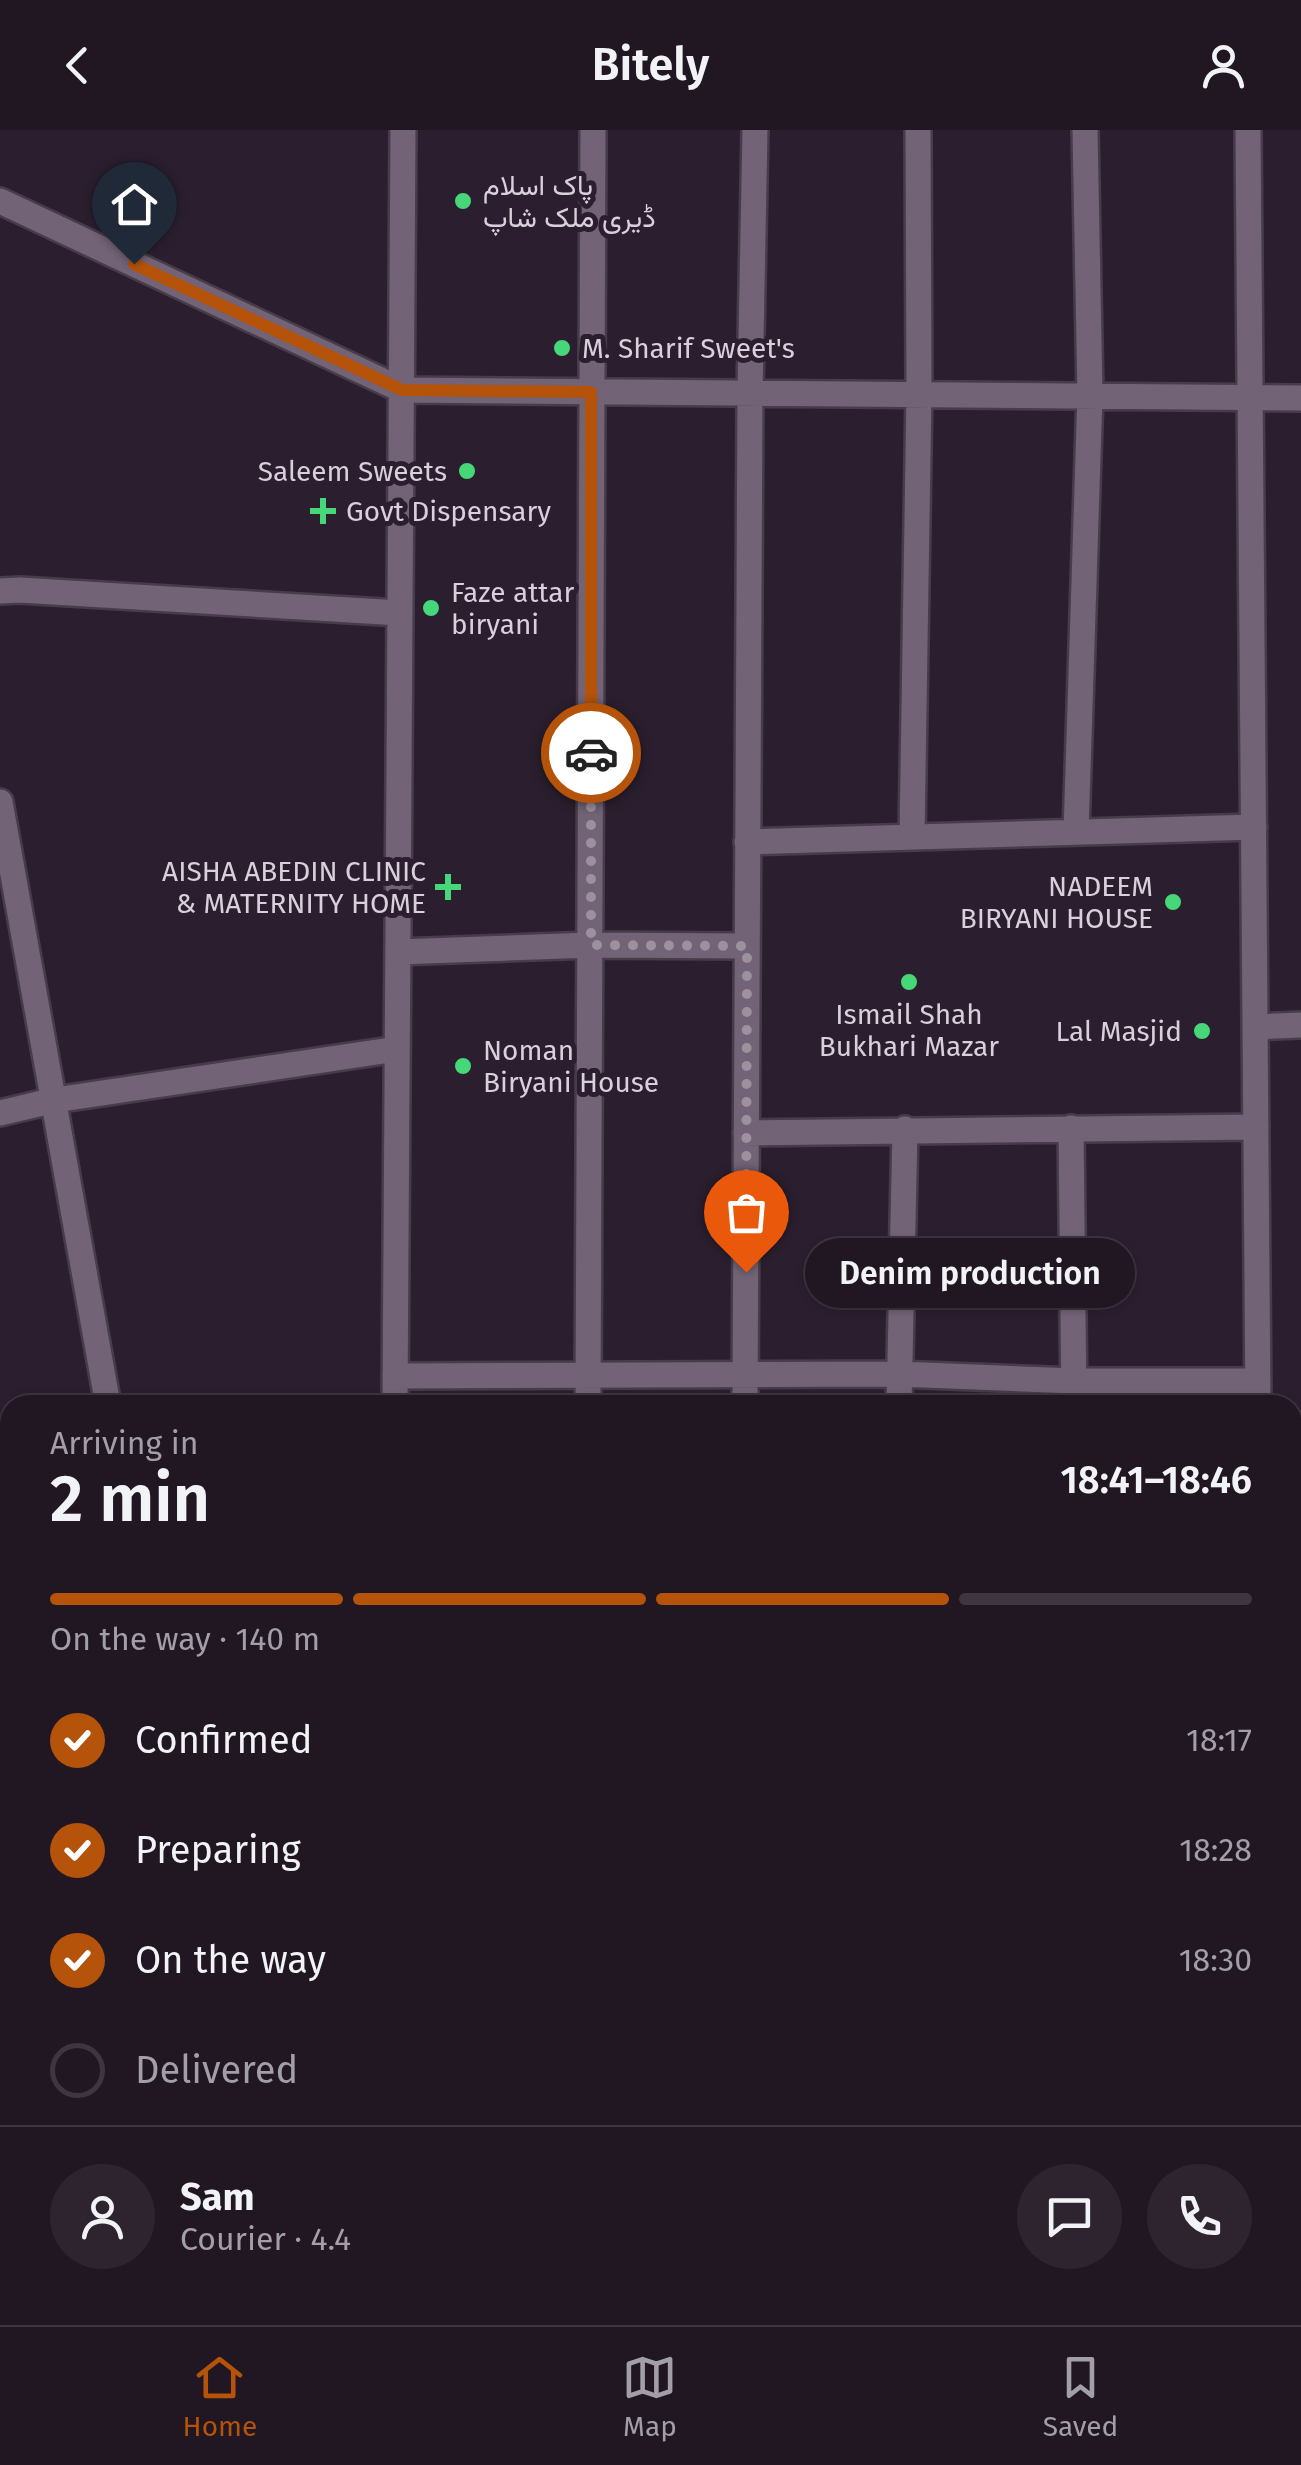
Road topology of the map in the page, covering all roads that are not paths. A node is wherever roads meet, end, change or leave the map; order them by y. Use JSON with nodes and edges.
{"nodes":[{"id":1,"x":403,"y":130,"type":"edge"},
{"id":2,"x":593,"y":130,"type":"edge"},
{"id":3,"x":755,"y":130,"type":"edge"},
{"id":4,"x":918,"y":130,"type":"edge"},
{"id":5,"x":1085,"y":130,"type":"edge"},
{"id":6,"x":1248,"y":130,"type":"edge"},
{"id":7,"x":0,"y":201,"type":"edge"},
{"id":8,"x":402,"y":390,"type":"junction"},
{"id":9,"x":591,"y":392,"type":"junction"},
{"id":10,"x":919,"y":392,"type":"junction"},
{"id":11,"x":750,"y":393,"type":"junction"},
{"id":12,"x":1090,"y":394,"type":"junction"},
{"id":13,"x":1250,"y":398,"type":"junction"},
{"id":14,"x":1301,"y":398,"type":"edge"},
{"id":15,"x":0,"y":591,"type":"edge"},
{"id":16,"x":400,"y":613,"type":"junction"},
{"id":17,"x":0,"y":802,"type":"edge"},
{"id":18,"x":1254,"y":827,"type":"junction"},
{"id":19,"x":1076,"y":832,"type":"junction"},
{"id":20,"x":912,"y":837,"type":"junction"},
{"id":21,"x":747,"y":842,"type":"junction"},
{"id":22,"x":591,"y":945,"type":"junction"},
{"id":23,"x":747,"y":946,"type":"junction"},
{"id":24,"x":398,"y":952,"type":"junction"},
{"id":25,"x":1256,"y":1026,"type":"junction"},
{"id":26,"x":1301,"y":1026,"type":"edge"},
{"id":27,"x":398,"y":1049,"type":"junction"},
{"id":28,"x":56,"y":1100,"type":"junction"},
{"id":29,"x":0,"y":1113,"type":"edge"},
{"id":30,"x":1256,"y":1127,"type":"junction"},
{"id":31,"x":1070,"y":1128,"type":"junction"},
{"id":32,"x":905,"y":1129,"type":"junction"},
{"id":33,"x":746,"y":1134,"type":"junction"},
{"id":34,"x":588,"y":1374,"type":"junction"},
{"id":35,"x":899,"y":1374,"type":"junction"},
{"id":36,"x":744,"y":1375,"type":"junction"},
{"id":37,"x":395,"y":1376,"type":"junction"},
{"id":38,"x":1074,"y":1393,"type":"edge"},
{"id":39,"x":1258,"y":1393,"type":"edge"},
{"id":40,"x":106,"y":1395,"type":"edge"},
{"id":41,"x":394,"y":1395,"type":"edge"},
{"id":42,"x":588,"y":1395,"type":"edge"},
{"id":43,"x":744,"y":1395,"type":"edge"},
{"id":44,"x":900,"y":1395,"type":"edge"}],
"edges":[{"from":1,"to":8,"type":"street"},
{"from":2,"to":9,"type":"street"},
{"from":3,"to":11,"type":"street"},
{"from":4,"to":10,"type":"street"},
{"from":5,"to":12,"type":"street"},
{"from":6,"to":13,"type":"street"},
{"from":7,"to":8,"type":"street"},
{"from":8,"to":9,"type":"street"},
{"from":8,"to":16,"type":"street"},
{"from":9,"to":11,"type":"street"},
{"from":9,"to":22,"type":"street"},
{"from":10,"to":11,"type":"street"},
{"from":10,"to":12,"type":"street"},
{"from":10,"to":20,"type":"street"},
{"from":11,"to":21,"type":"street"},
{"from":12,"to":13,"type":"street"},
{"from":12,"to":19,"type":"street"},
{"from":13,"to":14,"type":"street"},
{"from":13,"to":18,"type":"street"},
{"from":15,"to":16,"type":"street"},
{"from":16,"to":24,"type":"street"},
{"from":17,"to":28,"type":"street"},
{"from":18,"to":19,"type":"street"},
{"from":18,"to":25,"type":"street"},
{"from":19,"to":20,"type":"street"},
{"from":20,"to":21,"type":"street"},
{"from":21,"to":23,"type":"street"},
{"from":22,"to":23,"type":"street"},
{"from":22,"to":24,"type":"street"},
{"from":22,"to":34,"type":"street"},
{"from":23,"to":33,"type":"street"},
{"from":24,"to":27,"type":"street"},
{"from":25,"to":26,"type":"street"},
{"from":25,"to":30,"type":"street"},
{"from":27,"to":28,"type":"street"},
{"from":27,"to":37,"type":"street"},
{"from":28,"to":29,"type":"street"},
{"from":28,"to":40,"type":"street"},
{"from":30,"to":31,"type":"street"},
{"from":30,"to":39,"type":"street"},
{"from":31,"to":32,"type":"street"},
{"from":31,"to":38,"type":"street"},
{"from":32,"to":33,"type":"street"},
{"from":32,"to":35,"type":"street"},
{"from":33,"to":36,"type":"street"},
{"from":34,"to":36,"type":"street"},
{"from":34,"to":37,"type":"street"},
{"from":34,"to":42,"type":"street"},
{"from":35,"to":36,"type":"street"},
{"from":35,"to":38,"type":"street"},
{"from":35,"to":44,"type":"street"},
{"from":36,"to":43,"type":"street"},
{"from":37,"to":41,"type":"street"},
{"from":38,"to":39,"type":"street"}]}
